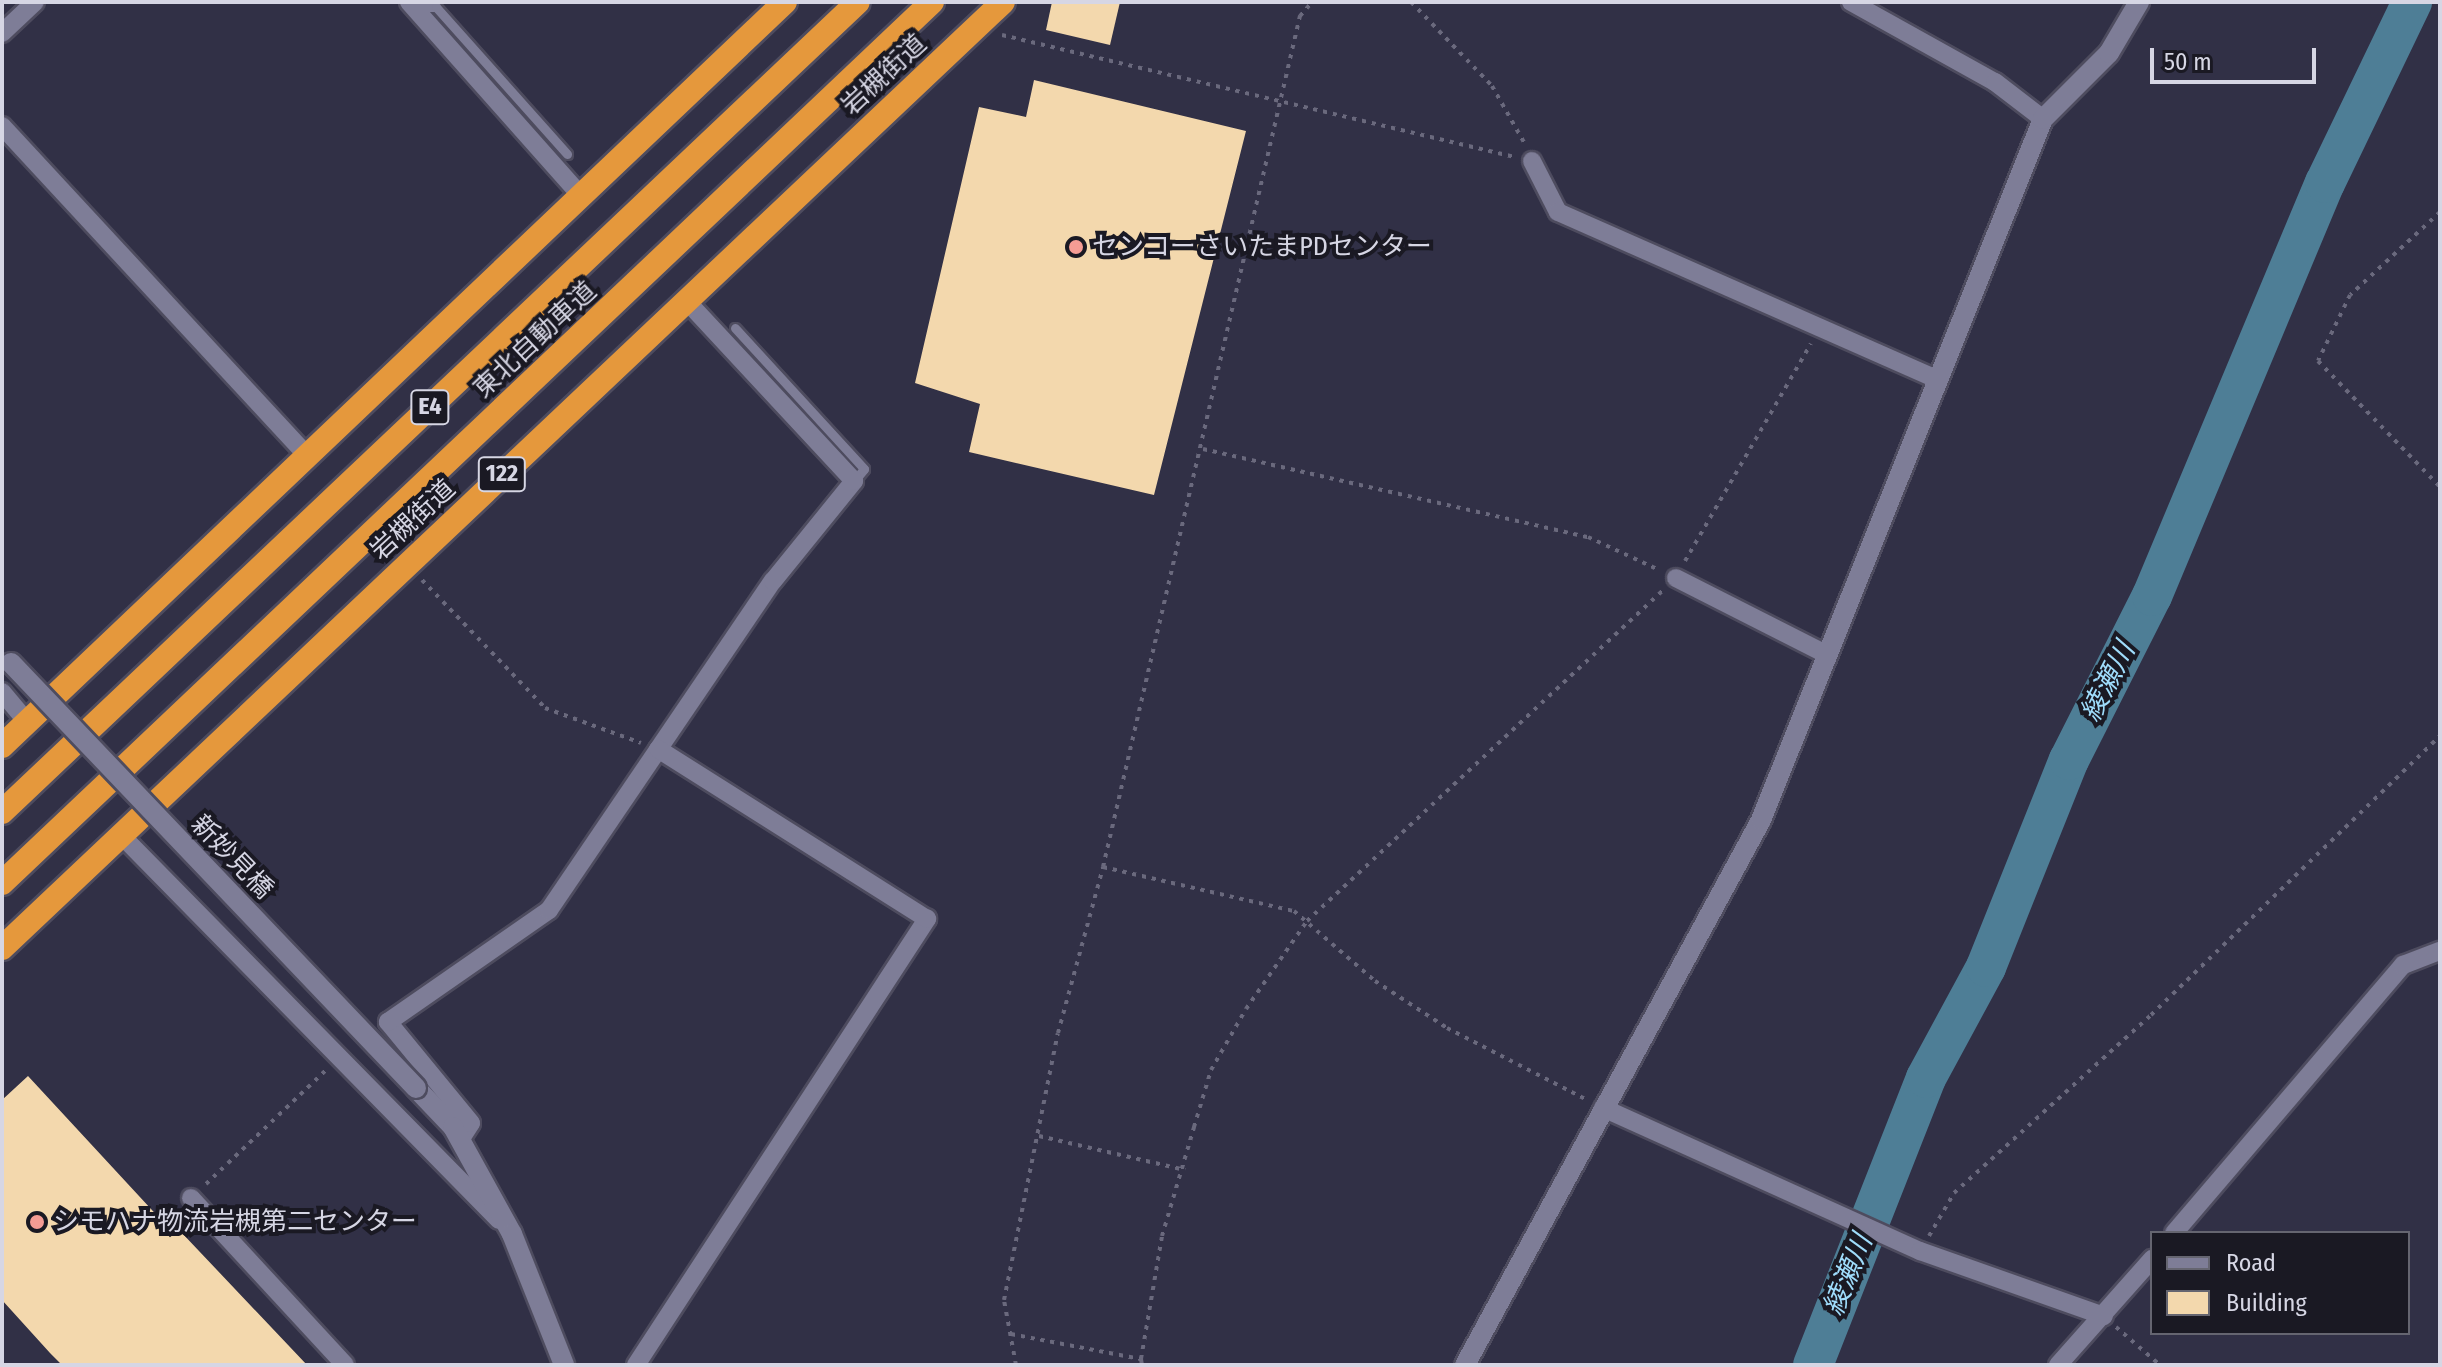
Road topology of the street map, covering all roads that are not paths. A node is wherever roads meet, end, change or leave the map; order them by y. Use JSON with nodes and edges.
{"nodes":[{"id":1,"x":35,"y":2,"type":"edge"},
{"id":2,"x":785,"y":2,"type":"edge"},
{"id":3,"x":858,"y":2,"type":"edge"},
{"id":4,"x":932,"y":2,"type":"edge"},
{"id":5,"x":1003,"y":2,"type":"edge"},
{"id":6,"x":1851,"y":2,"type":"edge"},
{"id":7,"x":2139,"y":2,"type":"edge"},
{"id":8,"x":411,"y":4,"type":"edge"},
{"id":9,"x":2,"y":33,"type":"edge"},
{"id":10,"x":2043,"y":119,"type":"junction"},
{"id":11,"x":2,"y":126,"type":"edge"},
{"id":12,"x":567,"y":154,"type":"dead end"},
{"id":13,"x":1532,"y":161,"type":"road end"},
{"id":14,"x":581,"y":196,"type":"junction"},
{"id":15,"x":686,"y":300,"type":"junction"},
{"id":16,"x":735,"y":328,"type":"dead end"},
{"id":17,"x":1935,"y":378,"type":"junction"},
{"id":18,"x":307,"y":455,"type":"junction"},
{"id":19,"x":854,"y":481,"type":"junction"},
{"id":20,"x":1676,"y":578,"type":"road end"},
{"id":21,"x":1828,"y":655,"type":"junction"},
{"id":22,"x":6,"y":659,"type":"edge"},
{"id":23,"x":2,"y":692,"type":"edge"},
{"id":24,"x":27,"y":722,"type":"junction"},
{"id":25,"x":2,"y":746,"type":"edge"},
{"id":26,"x":658,"y":749,"type":"junction"},
{"id":27,"x":2,"y":812,"type":"edge"},
{"id":28,"x":122,"y":836,"type":"junction"},
{"id":29,"x":2,"y":883,"type":"edge"},
{"id":30,"x":2,"y":948,"type":"edge"},
{"id":31,"x":2440,"y":951,"type":"edge"},
{"id":32,"x":1603,"y":1108,"type":"junction"},
{"id":33,"x":460,"y":1140,"type":"junction"},
{"id":34,"x":191,"y":1198,"type":"road end"},
{"id":35,"x":2176,"y":1231,"type":"edge"},
{"id":36,"x":512,"y":1234,"type":"junction"},
{"id":37,"x":2150,"y":1261,"type":"edge"},
{"id":38,"x":2104,"y":1316,"type":"junction"},
{"id":39,"x":345,"y":1365,"type":"edge"},
{"id":40,"x":564,"y":1365,"type":"edge"},
{"id":41,"x":636,"y":1365,"type":"edge"},
{"id":42,"x":1465,"y":1365,"type":"edge"},
{"id":43,"x":2058,"y":1365,"type":"edge"}],
"edges":[{"from":1,"to":9,"type":"street"},
{"from":2,"to":14,"type":"highway"},
{"from":3,"to":27,"type":"highway","name":"東北自動車道","number":"E4"},
{"from":4,"to":29,"type":"highway","name":"東北自動車道","number":"E4"},
{"from":5,"to":15,"type":"highway","name":"岩槻街道","number":"122"},
{"from":6,"to":10,"type":"street"},
{"from":7,"to":10,"type":"street"},
{"from":8,"to":12,"type":"lane"},
{"from":8,"to":14,"type":"street"},
{"from":10,"to":17,"type":"street"},
{"from":11,"to":18,"type":"street"},
{"from":13,"to":17,"type":"street"},
{"from":14,"to":18,"type":"highway"},
{"from":15,"to":19,"type":"street"},
{"from":15,"to":28,"type":"highway","name":"岩槻街道","number":"122"},
{"from":16,"to":19,"type":"lane"},
{"from":17,"to":21,"type":"street"},
{"from":18,"to":24,"type":"highway"},
{"from":19,"to":26,"type":"street"},
{"from":20,"to":21,"type":"street"},
{"from":21,"to":32,"type":"street"},
{"from":22,"to":33,"type":"street","name":"新妙見橋","bridge":true},
{"from":23,"to":24,"type":"street"},
{"from":24,"to":25,"type":"highway"},
{"from":26,"to":33,"type":"street"},
{"from":26,"to":41,"type":"street"},
{"from":28,"to":30,"type":"highway","name":"岩槻街道","number":"122"},
{"from":28,"to":36,"type":"street"},
{"from":31,"to":35,"type":"street"},
{"from":32,"to":38,"type":"street"},
{"from":32,"to":42,"type":"street"},
{"from":33,"to":36,"type":"street","name":"新妙見橋"},
{"from":34,"to":39,"type":"street"},
{"from":36,"to":40,"type":"street","name":"新妙見橋"},
{"from":37,"to":38,"type":"street"},
{"from":38,"to":43,"type":"street"}]}
